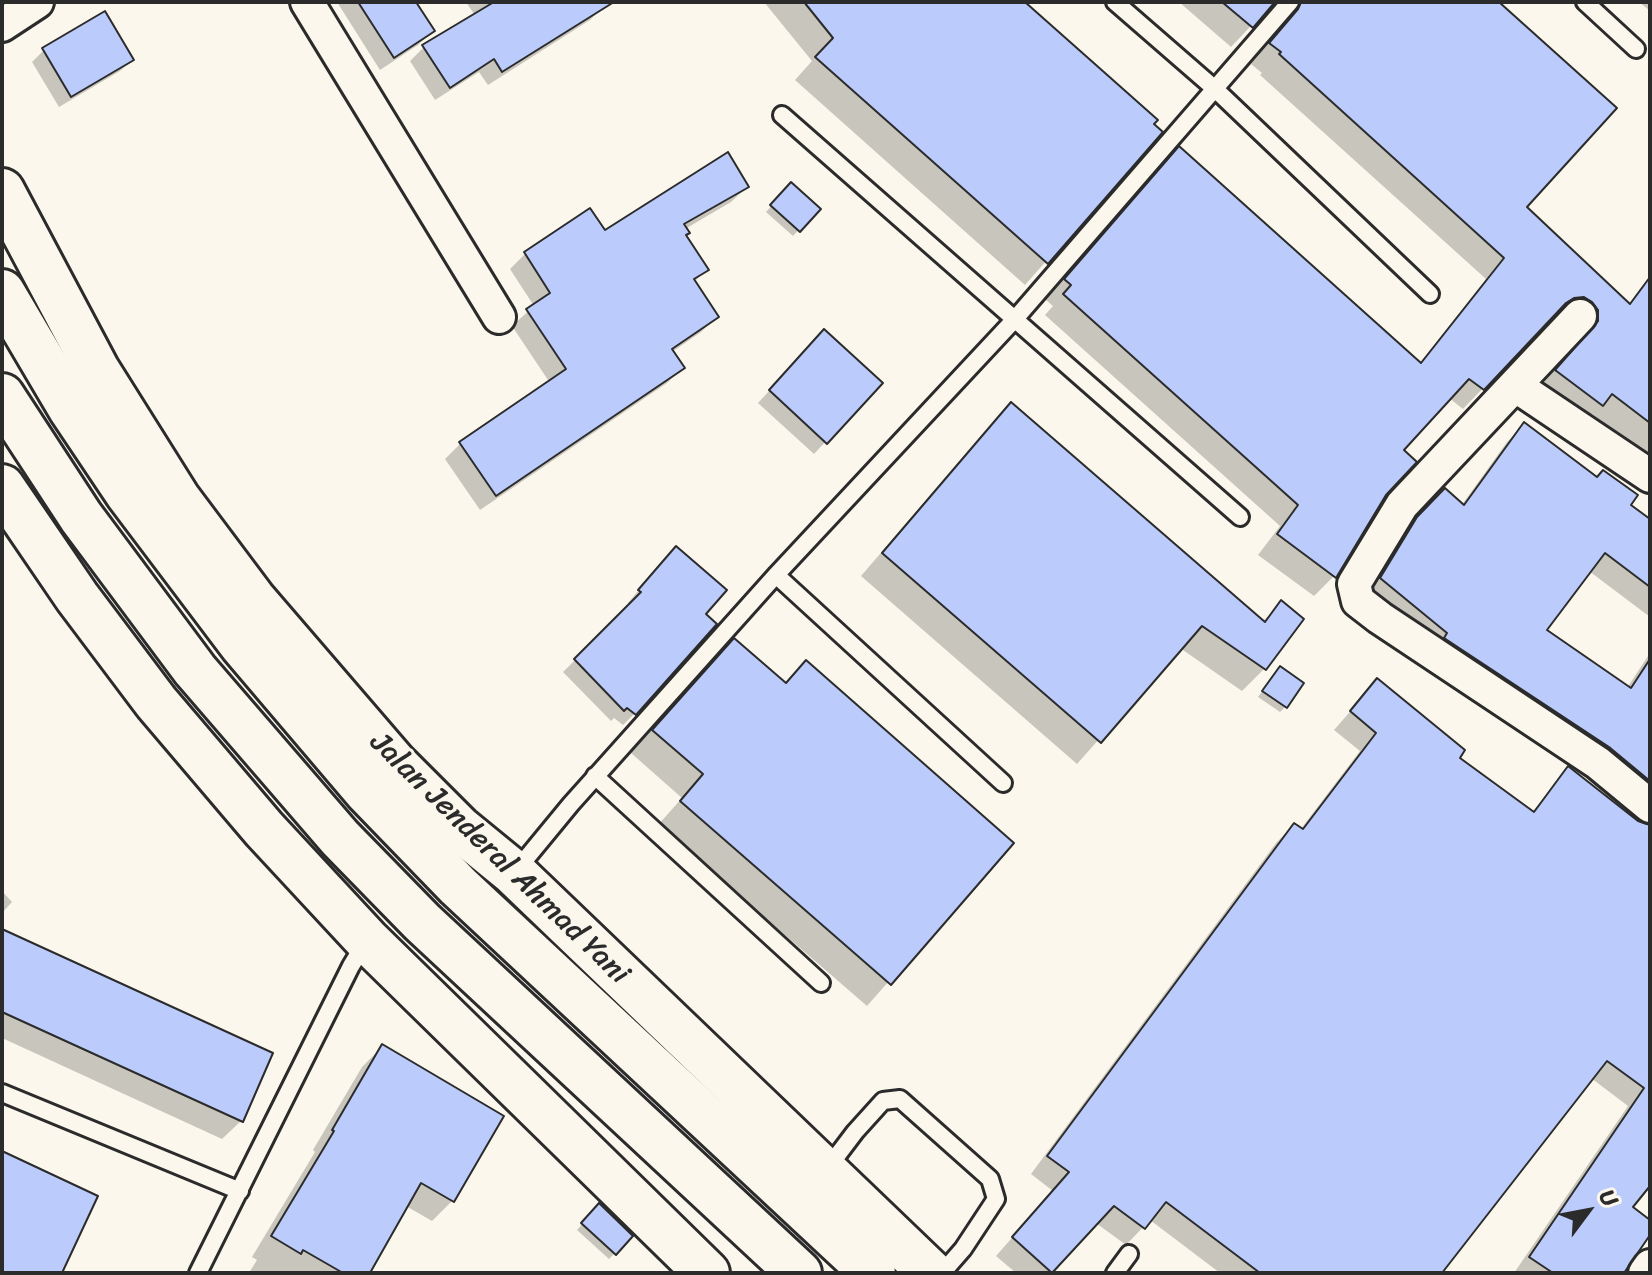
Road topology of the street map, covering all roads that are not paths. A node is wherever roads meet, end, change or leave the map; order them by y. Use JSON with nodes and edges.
{"nodes":[{"id":1,"x":37,"y":2,"type":"edge"},
{"id":2,"x":307,"y":2,"type":"edge"},
{"id":3,"x":1115,"y":2,"type":"edge"},
{"id":4,"x":1290,"y":2,"type":"edge"},
{"id":5,"x":1585,"y":2,"type":"edge"},
{"id":6,"x":2,"y":25,"type":"edge"},
{"id":7,"x":1636,"y":49,"type":"dead end"},
{"id":8,"x":1214,"y":88,"type":"junction"},
{"id":9,"x":782,"y":115,"type":"dead end"},
{"id":10,"x":2,"y":191,"type":"edge"},
{"id":11,"x":2,"y":292,"type":"edge"},
{"id":12,"x":1430,"y":294,"type":"dead end"},
{"id":13,"x":1580,"y":316,"type":"dead end"},
{"id":14,"x":499,"y":317,"type":"dead end"},
{"id":15,"x":1015,"y":319,"type":"junction"},
{"id":16,"x":1516,"y":386,"type":"junction"},
{"id":17,"x":2,"y":396,"type":"edge"},
{"id":18,"x":1650,"y":476,"type":"edge"},
{"id":19,"x":2,"y":487,"type":"edge"},
{"id":20,"x":1240,"y":517,"type":"dead end"},
{"id":21,"x":776,"y":575,"type":"junction"},
{"id":22,"x":595,"y":776,"type":"junction"},
{"id":23,"x":1003,"y":783,"type":"dead end"},
{"id":24,"x":1650,"y":806,"type":"edge"},
{"id":25,"x":518,"y":868,"type":"junction"},
{"id":26,"x":458,"y":886,"type":"junction"},
{"id":27,"x":422,"y":922,"type":"junction"},
{"id":28,"x":367,"y":940,"type":"junction"},
{"id":29,"x":821,"y":983,"type":"dead end"},
{"id":30,"x":2,"y":1093,"type":"edge"},
{"id":31,"x":825,"y":1171,"type":"junction"},
{"id":32,"x":240,"y":1191,"type":"junction"},
{"id":33,"x":1129,"y":1254,"type":"dead end"},
{"id":34,"x":1650,"y":1266,"type":"edge"},
{"id":35,"x":198,"y":1273,"type":"edge"},
{"id":36,"x":707,"y":1273,"type":"edge"},
{"id":37,"x":799,"y":1273,"type":"edge"},
{"id":38,"x":873,"y":1273,"type":"edge"},
{"id":39,"x":931,"y":1273,"type":"edge"},
{"id":40,"x":942,"y":1273,"type":"edge"},
{"id":41,"x":1115,"y":1273,"type":"edge"},
{"id":42,"x":1645,"y":1273,"type":"edge"}],
"edges":[{"from":1,"to":6,"type":"street"},
{"from":2,"to":14,"type":"street"},
{"from":3,"to":8,"type":"lane"},
{"from":4,"to":8,"type":"lane"},
{"from":5,"to":7,"type":"lane"},
{"from":8,"to":12,"type":"lane"},
{"from":8,"to":15,"type":"lane"},
{"from":9,"to":15,"type":"lane"},
{"from":10,"to":25,"type":"main road","name":"Jalan Jenderal Ahmad Yani"},
{"from":11,"to":26,"type":"main road","name":"Jalan Jenderal Ahmad Yani"},
{"from":13,"to":16,"type":"street"},
{"from":15,"to":20,"type":"lane"},
{"from":15,"to":21,"type":"lane"},
{"from":16,"to":18,"type":"street"},
{"from":16,"to":24,"type":"street"},
{"from":17,"to":27,"type":"main road"},
{"from":19,"to":28,"type":"main road"},
{"from":21,"to":22,"type":"lane"},
{"from":21,"to":23,"type":"lane"},
{"from":22,"to":25,"type":"lane"},
{"from":22,"to":29,"type":"lane"},
{"from":25,"to":31,"type":"main road","name":"Jalan Jenderal Ahmad Yani"},
{"from":26,"to":27,"type":"main road"},
{"from":26,"to":38,"type":"main road","name":"Jalan Jenderal Ahmad Yani"},
{"from":27,"to":37,"type":"main road"},
{"from":28,"to":32,"type":"lane"},
{"from":28,"to":36,"type":"main road"},
{"from":30,"to":32,"type":"lane"},
{"from":31,"to":39,"type":"main road","name":"Jalan Jenderal Ahmad Yani"},
{"from":31,"to":40,"type":"lane"},
{"from":32,"to":35,"type":"lane"},
{"from":33,"to":41,"type":"lane"},
{"from":34,"to":42,"type":"street"}]}
